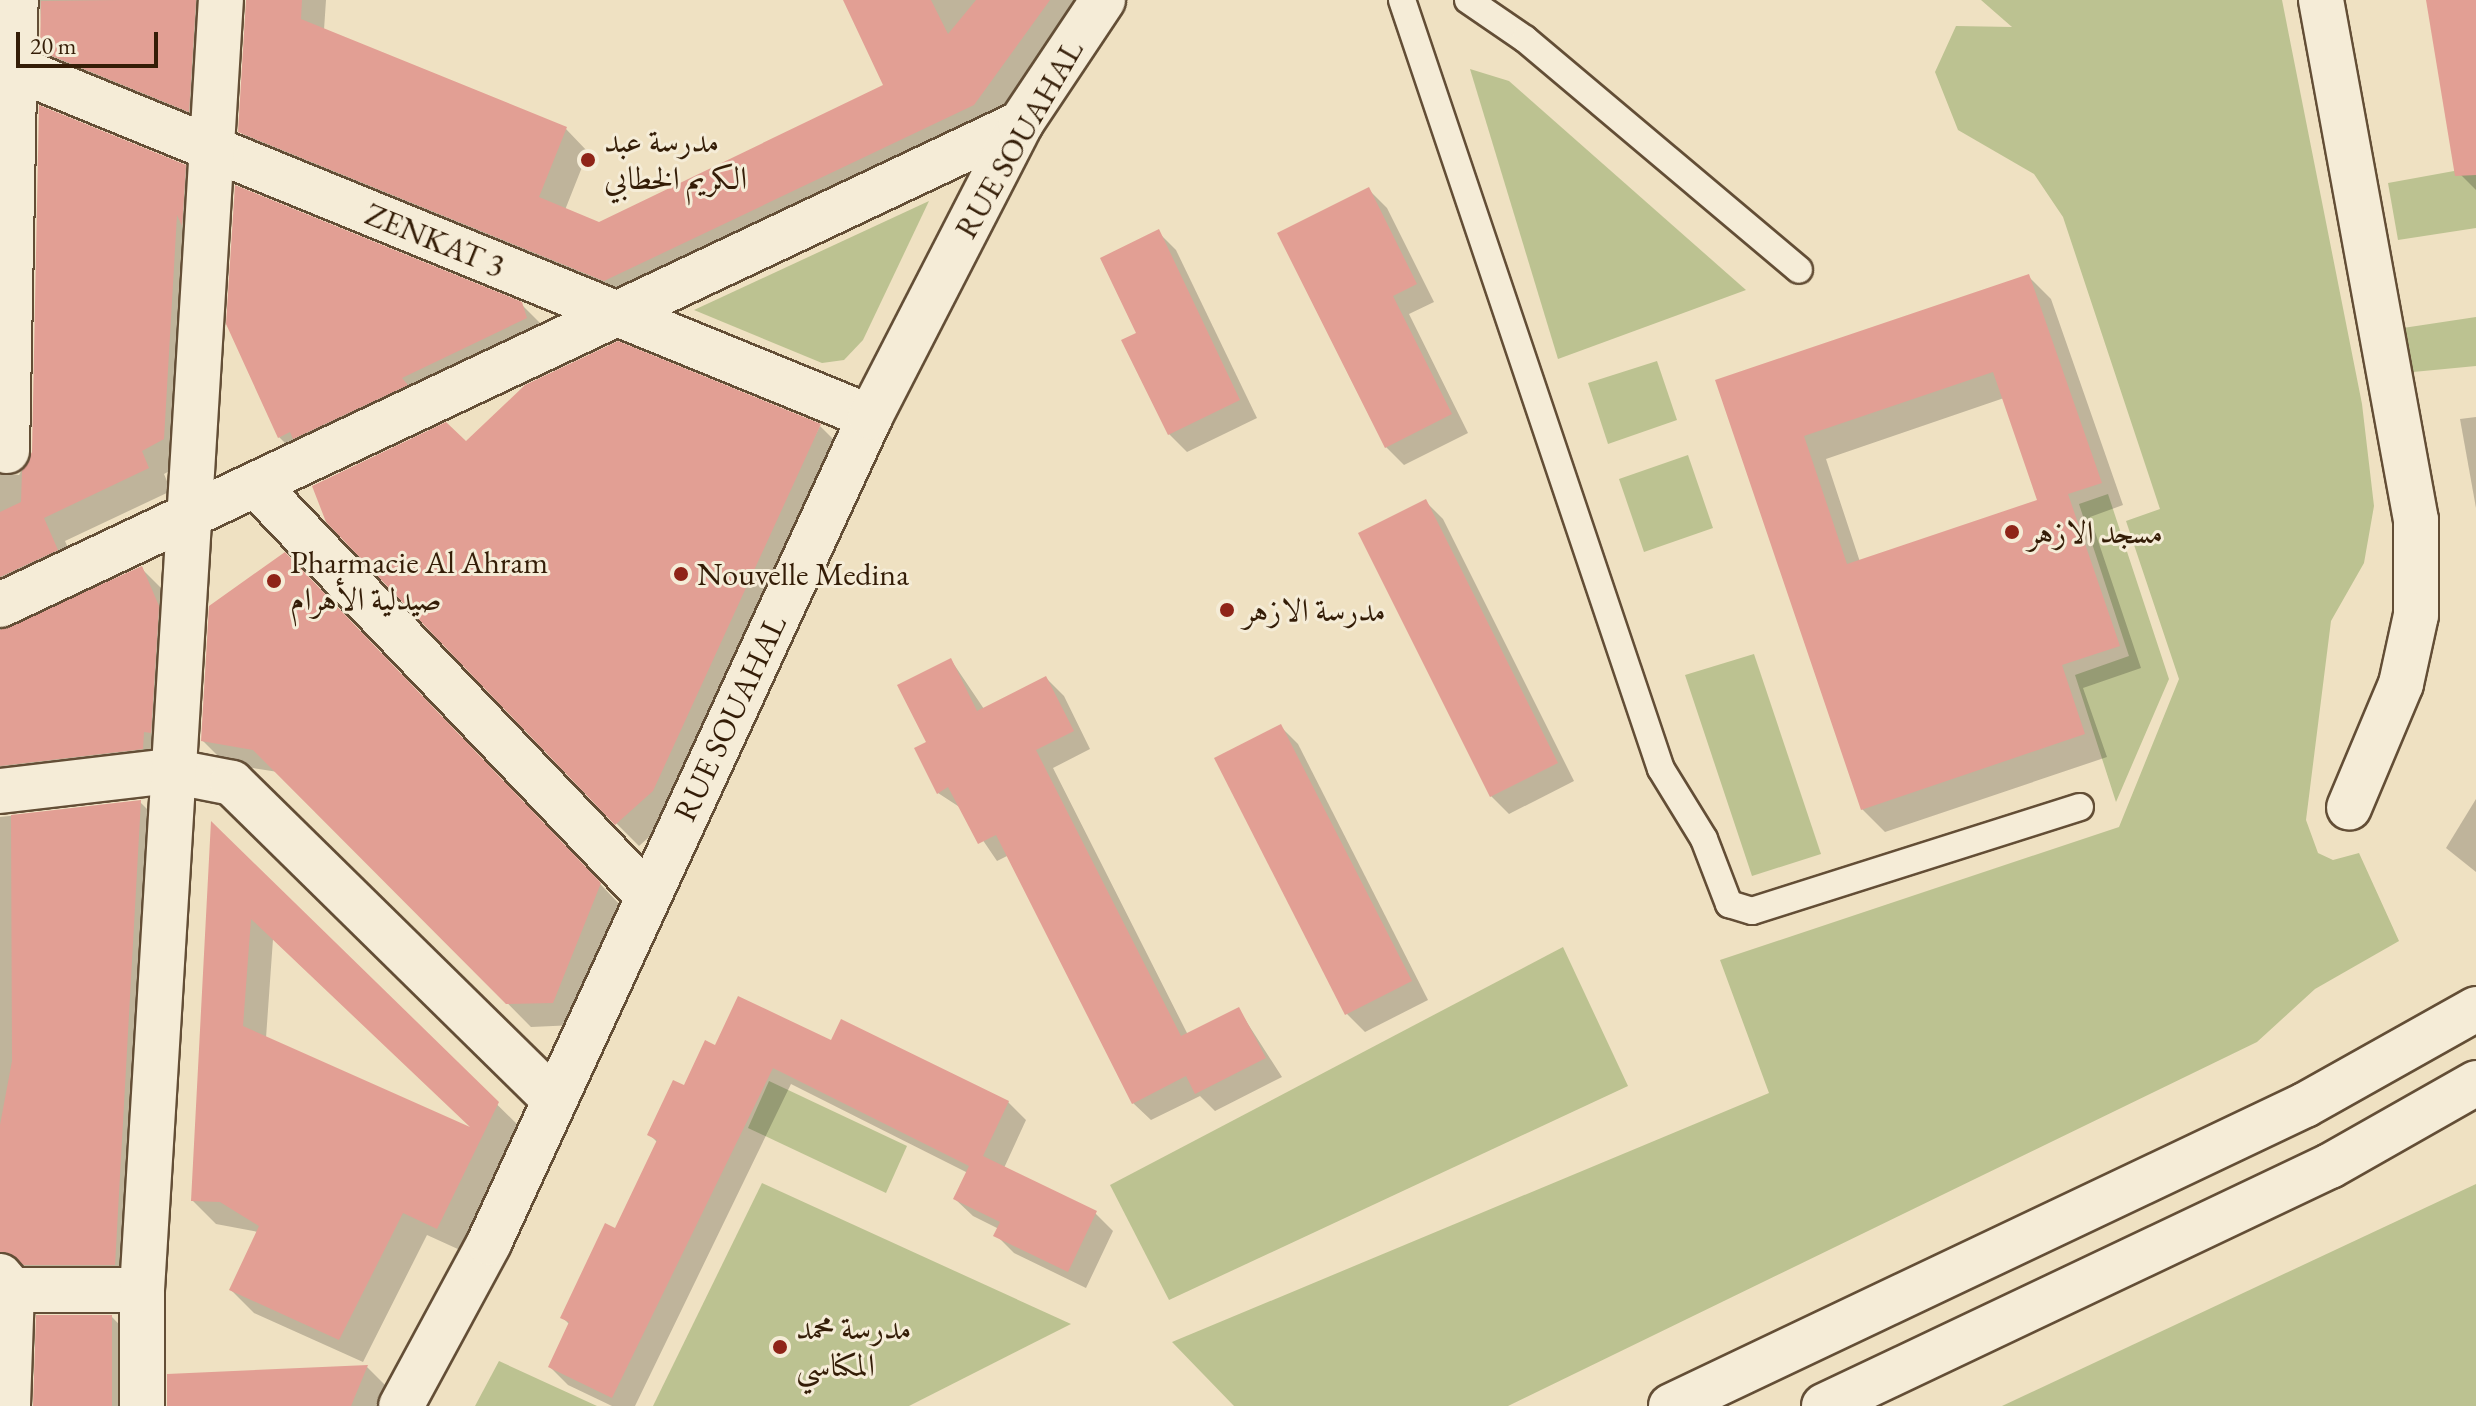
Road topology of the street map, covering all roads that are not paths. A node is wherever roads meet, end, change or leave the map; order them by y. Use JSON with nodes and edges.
{"nodes":[{"id":1,"x":16,"y":0,"type":"edge"},
{"id":2,"x":221,"y":0,"type":"edge"},
{"id":3,"x":1103,"y":0,"type":"edge"},
{"id":4,"x":1402,"y":0,"type":"edge"},
{"id":5,"x":1468,"y":0,"type":"edge"},
{"id":6,"x":2321,"y":0,"type":"edge"},
{"id":7,"x":10,"y":66,"type":"edge"},
{"id":8,"x":1021,"y":123,"type":"junction"},
{"id":9,"x":213,"y":149,"type":"junction"},
{"id":10,"x":1799,"y":270,"type":"dead end"},
{"id":11,"x":617,"y":314,"type":"junction"},
{"id":12,"x":870,"y":417,"type":"junction"},
{"id":13,"x":7,"y":451,"type":"dead end"},
{"id":14,"x":259,"y":488,"type":"junction"},
{"id":15,"x":187,"y":519,"type":"junction"},
{"id":16,"x":0,"y":605,"type":"edge"},
{"id":17,"x":171,"y":771,"type":"junction"},
{"id":18,"x":0,"y":791,"type":"edge"},
{"id":19,"x":2080,"y":807,"type":"dead end"},
{"id":20,"x":2349,"y":808,"type":"dead end"},
{"id":21,"x":648,"y":896,"type":"junction"},
{"id":22,"x":2476,"y":1009,"type":"edge"},
{"id":23,"x":2476,"y":1083,"type":"edge"},
{"id":24,"x":554,"y":1099,"type":"junction"},
{"id":25,"x":6,"y":1283,"type":"edge"},
{"id":26,"x":142,"y":1290,"type":"junction"},
{"id":27,"x":6,"y":1387,"type":"edge"},
{"id":28,"x":142,"y":1406,"type":"edge"},
{"id":29,"x":401,"y":1406,"type":"edge"},
{"id":30,"x":1671,"y":1406,"type":"edge"},
{"id":31,"x":1824,"y":1406,"type":"edge"}],
"edges":[{"from":1,"to":7,"type":"street"},
{"from":2,"to":9,"type":"street"},
{"from":3,"to":8,"type":"street","name":"RUE SOUAHAL"},
{"from":4,"to":19,"type":"lane"},
{"from":5,"to":10,"type":"lane"},
{"from":6,"to":20,"type":"street"},
{"from":7,"to":9,"type":"street","name":"ZENKAT 3"},
{"from":7,"to":13,"type":"street"},
{"from":8,"to":11,"type":"street"},
{"from":8,"to":12,"type":"street","name":"RUE SOUAHAL"},
{"from":9,"to":11,"type":"street","name":"ZENKAT 3"},
{"from":9,"to":15,"type":"street"},
{"from":11,"to":12,"type":"street","name":"ZENKAT 3"},
{"from":11,"to":14,"type":"street"},
{"from":12,"to":21,"type":"street","name":"RUE SOUAHAL"},
{"from":14,"to":15,"type":"street"},
{"from":14,"to":21,"type":"street"},
{"from":15,"to":16,"type":"street"},
{"from":15,"to":17,"type":"street"},
{"from":17,"to":18,"type":"street"},
{"from":17,"to":24,"type":"street"},
{"from":17,"to":26,"type":"street"},
{"from":21,"to":24,"type":"street","name":"RUE SOUAHAL"},
{"from":22,"to":30,"type":"street"},
{"from":23,"to":31,"type":"street"},
{"from":24,"to":29,"type":"street","name":"RUE SOUAHAL"},
{"from":25,"to":26,"type":"street"},
{"from":25,"to":27,"type":"street"},
{"from":26,"to":28,"type":"street"}]}
